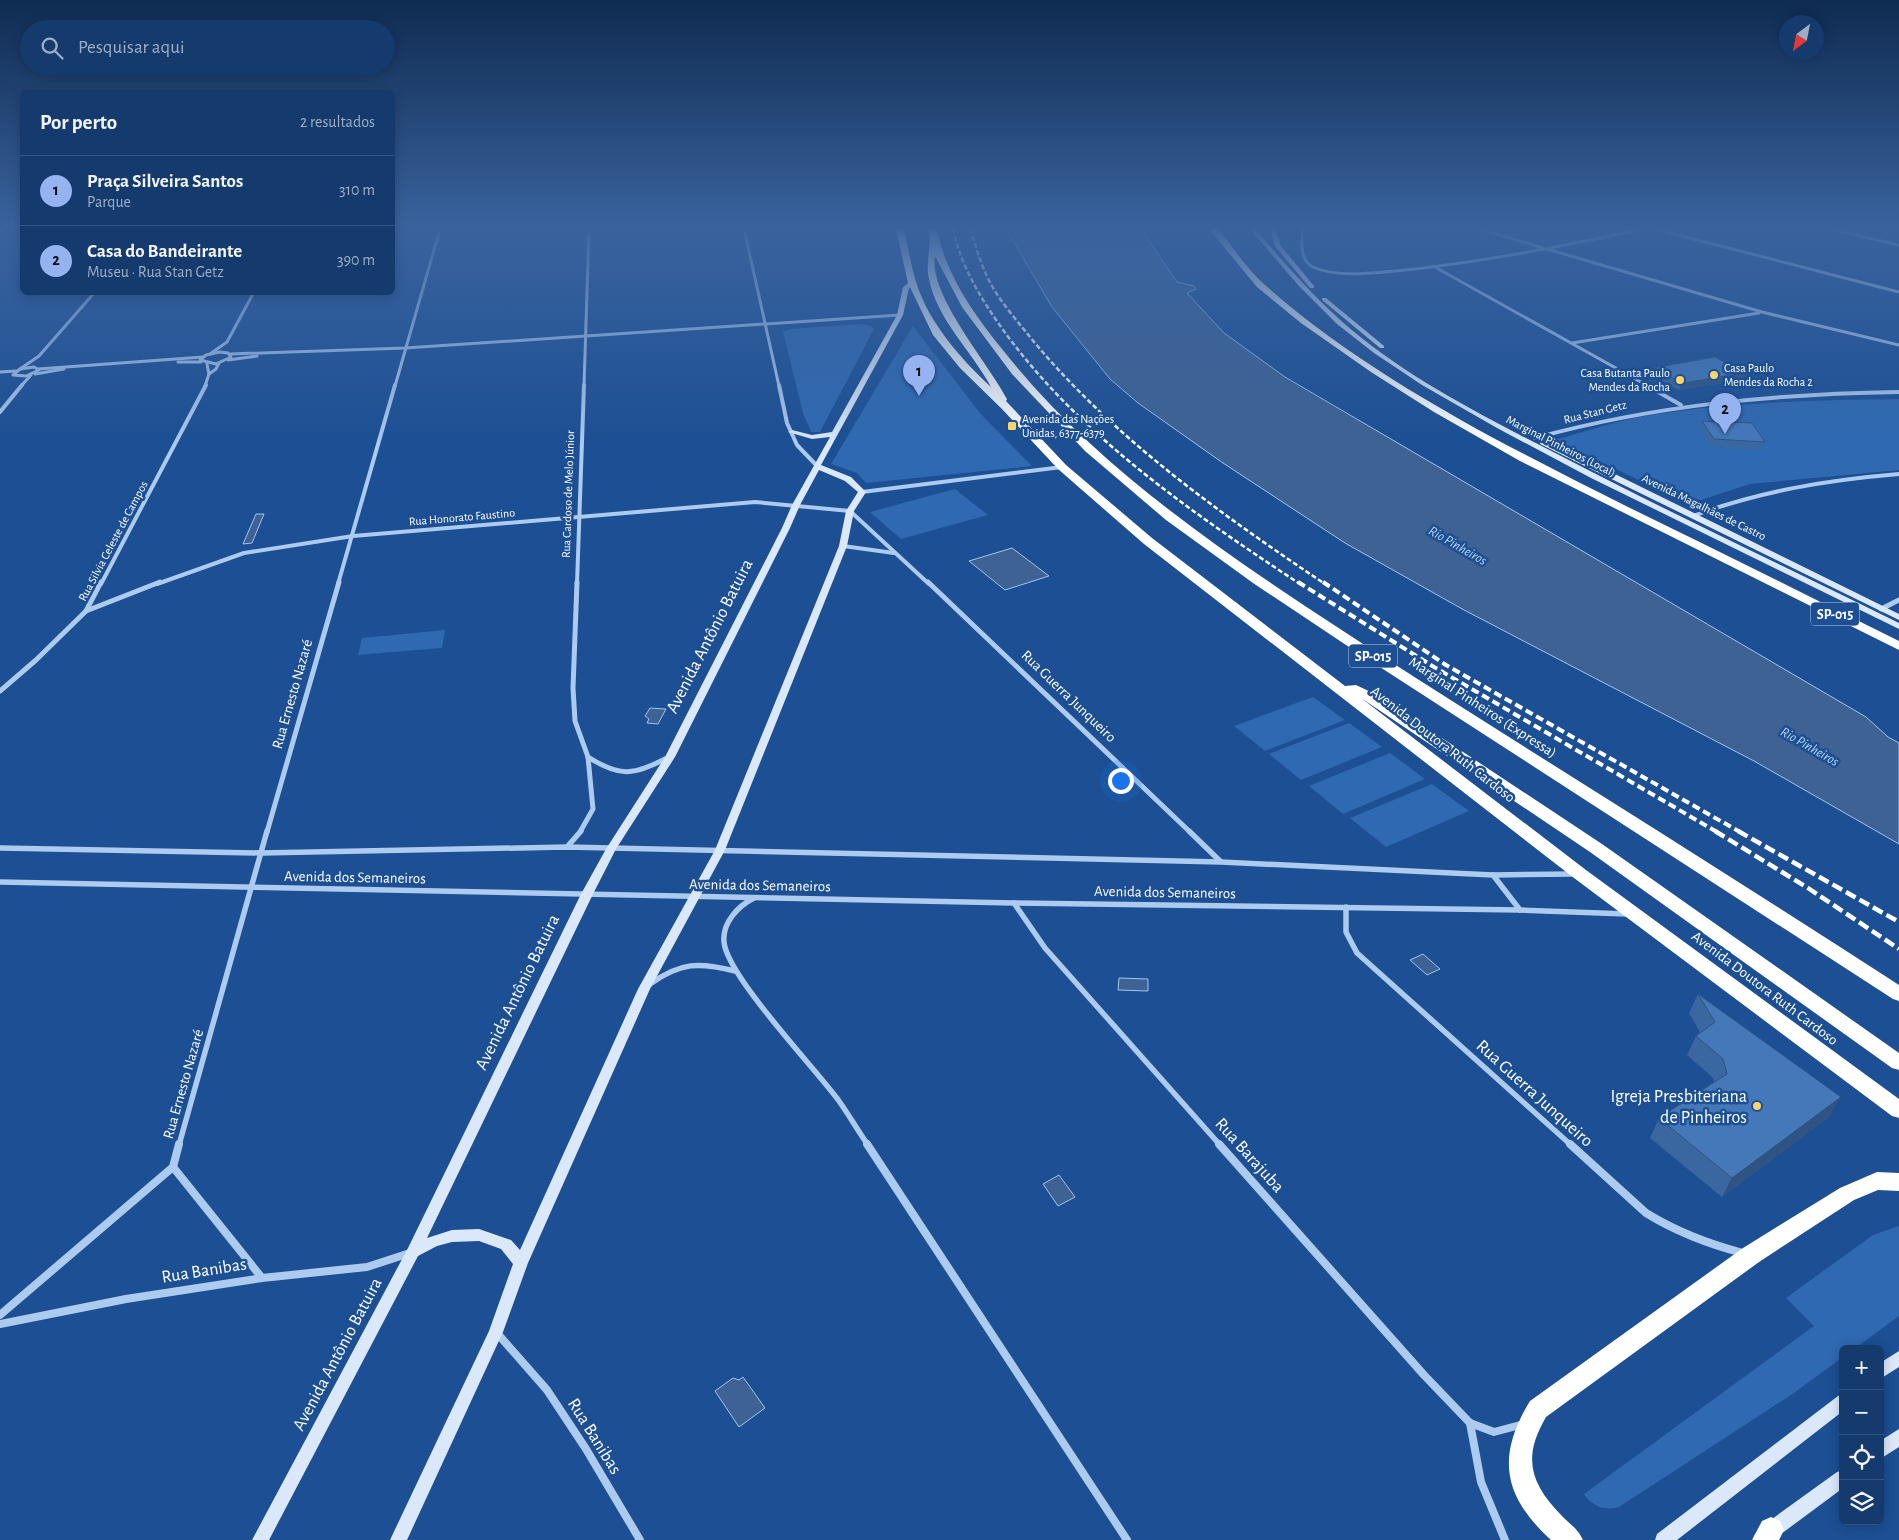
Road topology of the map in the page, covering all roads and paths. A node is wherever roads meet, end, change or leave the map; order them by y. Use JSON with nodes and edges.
{"nodes":[{"id":1,"x":87,"y":301,"type":"edge"},
{"id":2,"x":249,"y":301,"type":"edge"},
{"id":3,"x":419,"y":301,"type":"edge"},
{"id":4,"x":586,"y":301,"type":"edge"},
{"id":5,"x":759,"y":301,"type":"edge"},
{"id":6,"x":903,"y":301,"type":"edge"},
{"id":7,"x":921,"y":301,"type":"edge"},
{"id":8,"x":941,"y":301,"type":"edge"},
{"id":9,"x":963,"y":301,"type":"edge"},
{"id":10,"x":1279,"y":301,"type":"edge"},
{"id":11,"x":1316,"y":301,"type":"edge"},
{"id":12,"x":1326,"y":301,"type":"edge"},
{"id":13,"x":1495,"y":301,"type":"edge"},
{"id":14,"x":1724,"y":301,"type":"edge"},
{"id":15,"x":1762,"y":312,"type":"junction"},
{"id":16,"x":900,"y":315,"type":"junction"},
{"id":17,"x":764,"y":323,"type":"junction"},
{"id":18,"x":584,"y":335,"type":"junction"},
{"id":19,"x":227,"y":342,"type":"junction"},
{"id":20,"x":1571,"y":343,"type":"junction"},
{"id":21,"x":1899,"y":345,"type":"edge"},
{"id":22,"x":405,"y":348,"type":"junction"},
{"id":23,"x":210,"y":354,"type":"junction"},
{"id":24,"x":228,"y":354,"type":"junction"},
{"id":25,"x":265,"y":354,"type":"junction"},
{"id":26,"x":39,"y":356,"type":"junction"},
{"id":27,"x":203,"y":356,"type":"junction"},
{"id":28,"x":226,"y":360,"type":"junction"},
{"id":29,"x":170,"y":361,"type":"junction"},
{"id":30,"x":201,"y":362,"type":"junction"},
{"id":31,"x":219,"y":363,"type":"junction"},
{"id":32,"x":206,"y":364,"type":"junction"},
{"id":33,"x":36,"y":368,"type":"junction"},
{"id":34,"x":73,"y":368,"type":"junction"},
{"id":35,"x":18,"y":370,"type":"junction"},
{"id":36,"x":0,"y":373,"type":"edge"},
{"id":37,"x":33,"y":374,"type":"junction"},
{"id":38,"x":209,"y":374,"type":"junction"},
{"id":39,"x":13,"y":375,"type":"junction"},
{"id":40,"x":18,"y":377,"type":"junction"},
{"id":41,"x":19,"y":387,"type":"junction"},
{"id":42,"x":1899,"y":392,"type":"edge"},
{"id":43,"x":1681,"y":405,"type":"junction"},
{"id":44,"x":1006,"y":407,"type":"junction"},
{"id":45,"x":0,"y":412,"type":"edge"},
{"id":46,"x":792,"y":432,"type":"junction"},
{"id":47,"x":836,"y":434,"type":"junction"},
{"id":48,"x":1535,"y":438,"type":"junction"},
{"id":49,"x":817,"y":466,"type":"junction"},
{"id":50,"x":1062,"y":467,"type":"junction"},
{"id":51,"x":1899,"y":474,"type":"edge"},
{"id":52,"x":862,"y":492,"type":"junction"},
{"id":53,"x":796,"y":505,"type":"junction"},
{"id":54,"x":850,"y":511,"type":"junction"},
{"id":55,"x":1693,"y":516,"type":"junction"},
{"id":56,"x":578,"y":517,"type":"junction"},
{"id":57,"x":353,"y":536,"type":"junction"},
{"id":58,"x":843,"y":546,"type":"junction"},
{"id":59,"x":895,"y":553,"type":"junction"},
{"id":60,"x":1772,"y":582,"type":"junction"},
{"id":61,"x":1899,"y":600,"type":"edge"},
{"id":62,"x":1881,"y":609,"type":"junction"},
{"id":63,"x":86,"y":611,"type":"junction"},
{"id":64,"x":1899,"y":617,"type":"edge"},
{"id":65,"x":1899,"y":626,"type":"edge"},
{"id":66,"x":1899,"y":636,"type":"edge"},
{"id":67,"x":1899,"y":646,"type":"edge"},
{"id":68,"x":1320,"y":673,"type":"junction"},
{"id":69,"x":0,"y":691,"type":"edge"},
{"id":70,"x":588,"y":757,"type":"junction"},
{"id":71,"x":670,"y":757,"type":"junction"},
{"id":72,"x":567,"y":847,"type":"junction"},
{"id":73,"x":0,"y":848,"type":"edge"},
{"id":74,"x":611,"y":849,"type":"junction"},
{"id":75,"x":720,"y":850,"type":"junction"},
{"id":76,"x":260,"y":852,"type":"junction"},
{"id":77,"x":1221,"y":862,"type":"junction"},
{"id":78,"x":1580,"y":874,"type":"junction"},
{"id":79,"x":1493,"y":875,"type":"junction"},
{"id":80,"x":0,"y":882,"type":"edge"},
{"id":81,"x":253,"y":887,"type":"junction"},
{"id":82,"x":587,"y":894,"type":"junction"},
{"id":83,"x":696,"y":896,"type":"junction"},
{"id":84,"x":756,"y":898,"type":"junction"},
{"id":85,"x":1014,"y":903,"type":"junction"},
{"id":86,"x":1346,"y":907,"type":"junction"},
{"id":87,"x":1520,"y":910,"type":"junction"},
{"id":88,"x":1634,"y":914,"type":"junction"},
{"id":89,"x":735,"y":971,"type":"junction"},
{"id":90,"x":644,"y":989,"type":"junction"},
{"id":91,"x":1899,"y":994,"type":"edge"},
{"id":92,"x":1899,"y":1063,"type":"edge"},
{"id":93,"x":1899,"y":1110,"type":"edge"},
{"id":94,"x":173,"y":1167,"type":"junction"},
{"id":95,"x":1899,"y":1182,"type":"edge"},
{"id":96,"x":413,"y":1252,"type":"junction"},
{"id":97,"x":1751,"y":1255,"type":"junction"},
{"id":98,"x":521,"y":1264,"type":"junction"},
{"id":99,"x":262,"y":1278,"type":"junction"},
{"id":100,"x":0,"y":1315,"type":"edge"},
{"id":101,"x":0,"y":1324,"type":"edge"},
{"id":102,"x":496,"y":1332,"type":"junction"},
{"id":103,"x":1899,"y":1358,"type":"edge"},
{"id":104,"x":1884,"y":1369,"type":"edge"},
{"id":105,"x":1839,"y":1404,"type":"edge"},
{"id":106,"x":1470,"y":1423,"type":"junction"},
{"id":107,"x":1528,"y":1423,"type":"junction"},
{"id":108,"x":1899,"y":1438,"type":"edge"},
{"id":109,"x":1884,"y":1448,"type":"edge"},
{"id":110,"x":1840,"y":1480,"type":"edge"},
{"id":111,"x":1765,"y":1537,"type":"edge"},
{"id":112,"x":260,"y":1540,"type":"edge"},
{"id":113,"x":398,"y":1540,"type":"edge"},
{"id":114,"x":640,"y":1540,"type":"edge"},
{"id":115,"x":1126,"y":1540,"type":"edge"},
{"id":116,"x":1505,"y":1540,"type":"edge"},
{"id":117,"x":1570,"y":1540,"type":"edge"},
{"id":118,"x":1663,"y":1540,"type":"edge"}],
"edges":[{"from":1,"to":26,"type":"street"},
{"from":2,"to":19,"type":"street"},
{"from":3,"to":22,"type":"street","name":"Rua Ernesto Nazaré"},
{"from":4,"to":18,"type":"street","name":"Rua Cardoso de Melo Júnior"},
{"from":5,"to":17,"type":"street"},
{"from":6,"to":16,"type":"street","name":"Avenida Antônio Batuira"},
{"from":7,"to":44,"type":"highway","name":"Avenida Doutora Ruth Cardoso"},
{"from":8,"to":44,"type":"highway"},
{"from":9,"to":91,"type":"highway","name":"Marginal Pinheiros (Expressa)","number":"SP-015"},
{"from":10,"to":60,"type":"highway","number":"SP-015"},
{"from":11,"to":65,"type":"street","name":"Marginal Pinheiros (Local)"},
{"from":12,"to":48,"type":"street","name":"Avenida Magalhães de Castro"},
{"from":13,"to":20,"type":"street"},
{"from":14,"to":15,"type":"street"},
{"from":15,"to":20,"type":"street"},
{"from":15,"to":21,"type":"street"},
{"from":16,"to":17,"type":"street"},
{"from":16,"to":47,"type":"street","name":"Avenida Antônio Batuira"},
{"from":17,"to":18,"type":"street"},
{"from":17,"to":46,"type":"street"},
{"from":18,"to":22,"type":"street"},
{"from":18,"to":56,"type":"street","name":"Rua Cardoso de Melo Júnior"},
{"from":19,"to":23,"type":"street"},
{"from":19,"to":24,"type":"street"},
{"from":20,"to":43,"type":"street"},
{"from":22,"to":25,"type":"street"},
{"from":22,"to":57,"type":"street","name":"Rua Ernesto Nazaré"},
{"from":23,"to":24,"type":"street"},
{"from":23,"to":27,"type":"street"},
{"from":24,"to":25,"type":"street"},
{"from":24,"to":28,"type":"street"},
{"from":25,"to":28,"type":"street"},
{"from":26,"to":33,"type":"street"},
{"from":26,"to":35,"type":"street"},
{"from":27,"to":29,"type":"street"},
{"from":27,"to":30,"type":"street"},
{"from":28,"to":31,"type":"street"},
{"from":29,"to":30,"type":"street"},
{"from":29,"to":34,"type":"street"},
{"from":30,"to":32,"type":"street"},
{"from":31,"to":32,"type":"street"},
{"from":31,"to":38,"type":"street","name":"Rua Silvia Celeste de Campos"},
{"from":32,"to":38,"type":"street"},
{"from":33,"to":34,"type":"street"},
{"from":33,"to":35,"type":"street"},
{"from":33,"to":37,"type":"street"},
{"from":34,"to":37,"type":"street"},
{"from":35,"to":36,"type":"street"},
{"from":35,"to":39,"type":"street"},
{"from":36,"to":39,"type":"street"},
{"from":37,"to":40,"type":"street"},
{"from":37,"to":41,"type":"street"},
{"from":38,"to":63,"type":"street","name":"Rua Silvia Celeste de Campos"},
{"from":39,"to":40,"type":"street"},
{"from":40,"to":41,"type":"street"},
{"from":41,"to":45,"type":"street"},
{"from":42,"to":43,"type":"street","name":"Rua Stan Getz"},
{"from":43,"to":48,"type":"street","name":"Rua Stan Getz"},
{"from":44,"to":50,"type":"highway","name":"Avenida Doutora Ruth Cardoso"},
{"from":46,"to":47,"type":"street"},
{"from":46,"to":49,"type":"street"},
{"from":47,"to":49,"type":"street","name":"Avenida Antônio Batuira"},
{"from":48,"to":55,"type":"street","name":"Avenida Magalhães de Castro"},
{"from":49,"to":52,"type":"street"},
{"from":49,"to":53,"type":"street","name":"Avenida Antônio Batuira"},
{"from":50,"to":52,"type":"street"},
{"from":50,"to":68,"type":"highway","name":"Avenida Doutora Ruth Cardoso"},
{"from":51,"to":55,"type":"street"},
{"from":52,"to":54,"type":"street"},
{"from":53,"to":54,"type":"street","name":"Rua Honorato Faustino"},
{"from":53,"to":56,"type":"street","name":"Rua Honorato Faustino"},
{"from":53,"to":71,"type":"street","name":"Avenida Antônio Batuira"},
{"from":54,"to":58,"type":"street"},
{"from":54,"to":59,"type":"street","name":"Rua Guerra Junqueiro"},
{"from":55,"to":62,"type":"street","name":"Avenida Magalhães de Castro"},
{"from":56,"to":57,"type":"street","name":"Rua Honorato Faustino"},
{"from":56,"to":70,"type":"street","name":"Rua Cardoso de Melo Júnior"},
{"from":57,"to":63,"type":"street","name":"Rua Honorato Faustino"},
{"from":57,"to":76,"type":"street","name":"Rua Ernesto Nazaré"},
{"from":58,"to":59,"type":"street"},
{"from":58,"to":75,"type":"street"},
{"from":59,"to":77,"type":"street","name":"Rua Guerra Junqueiro"},
{"from":60,"to":66,"type":"highway"},
{"from":60,"to":67,"type":"highway","number":"SP-015"},
{"from":61,"to":62,"type":"street"},
{"from":62,"to":64,"type":"street","name":"Avenida Magalhães de Castro"},
{"from":63,"to":69,"type":"street","name":"Rua Silvia Celeste de Campos"},
{"from":68,"to":78,"type":"highway","name":"Avenida Doutora Ruth Cardoso"},
{"from":68,"to":92,"type":"highway"},
{"from":70,"to":71,"type":"street"},
{"from":70,"to":72,"type":"street","name":"Rua Cardoso de Melo Júnior"},
{"from":71,"to":74,"type":"street","name":"Avenida Antônio Batuira"},
{"from":72,"to":74,"type":"street","name":"Avenida dos Semaneiros"},
{"from":72,"to":76,"type":"street","name":"Avenida dos Semaneiros"},
{"from":73,"to":76,"type":"street","name":"Avenida dos Semaneiros"},
{"from":74,"to":75,"type":"street","name":"Avenida dos Semaneiros"},
{"from":74,"to":82,"type":"street","name":"Avenida Antônio Batuira"},
{"from":75,"to":77,"type":"street","name":"Avenida dos Semaneiros"},
{"from":75,"to":83,"type":"street"},
{"from":76,"to":81,"type":"street","name":"Rua Ernesto Nazaré"},
{"from":77,"to":79,"type":"street","name":"Avenida dos Semaneiros"},
{"from":78,"to":79,"type":"street","name":"Avenida dos Semaneiros"},
{"from":78,"to":88,"type":"highway","name":"Avenida Doutora Ruth Cardoso"},
{"from":79,"to":87,"type":"street"},
{"from":80,"to":81,"type":"street","name":"Avenida dos Semaneiros"},
{"from":81,"to":82,"type":"street","name":"Avenida dos Semaneiros"},
{"from":81,"to":94,"type":"street","name":"Rua Ernesto Nazaré"},
{"from":82,"to":83,"type":"street","name":"Avenida dos Semaneiros"},
{"from":82,"to":96,"type":"street","name":"Avenida Antônio Batuira"},
{"from":83,"to":84,"type":"street","name":"Avenida dos Semaneiros"},
{"from":83,"to":90,"type":"street"},
{"from":84,"to":85,"type":"street","name":"Avenida dos Semaneiros"},
{"from":84,"to":89,"type":"street"},
{"from":85,"to":86,"type":"street","name":"Avenida dos Semaneiros"},
{"from":85,"to":106,"type":"street","name":"Rua Barajuba"},
{"from":86,"to":87,"type":"street","name":"Avenida dos Semaneiros"},
{"from":86,"to":97,"type":"street","name":"Rua Guerra Junqueiro"},
{"from":87,"to":88,"type":"street","name":"Avenida dos Semaneiros"},
{"from":88,"to":93,"type":"highway","name":"Avenida Doutora Ruth Cardoso"},
{"from":89,"to":90,"type":"street"},
{"from":89,"to":115,"type":"street"},
{"from":90,"to":98,"type":"street"},
{"from":94,"to":99,"type":"street"},
{"from":94,"to":100,"type":"street"},
{"from":95,"to":97,"type":"highway"},
{"from":96,"to":98,"type":"street"},
{"from":96,"to":99,"type":"street","name":"Rua Banibas"},
{"from":96,"to":112,"type":"street","name":"Avenida Antônio Batuira"},
{"from":97,"to":107,"type":"highway"},
{"from":98,"to":102,"type":"street"},
{"from":99,"to":101,"type":"street","name":"Rua Banibas"},
{"from":102,"to":113,"type":"street"},
{"from":102,"to":114,"type":"street","name":"Rua Banibas"},
{"from":103,"to":104,"type":"street"},
{"from":105,"to":118,"type":"street"},
{"from":106,"to":107,"type":"street","name":"Rua Barajuba"},
{"from":106,"to":116,"type":"street"},
{"from":107,"to":117,"type":"highway"},
{"from":108,"to":109,"type":"street"},
{"from":110,"to":111,"type":"street"}]}
